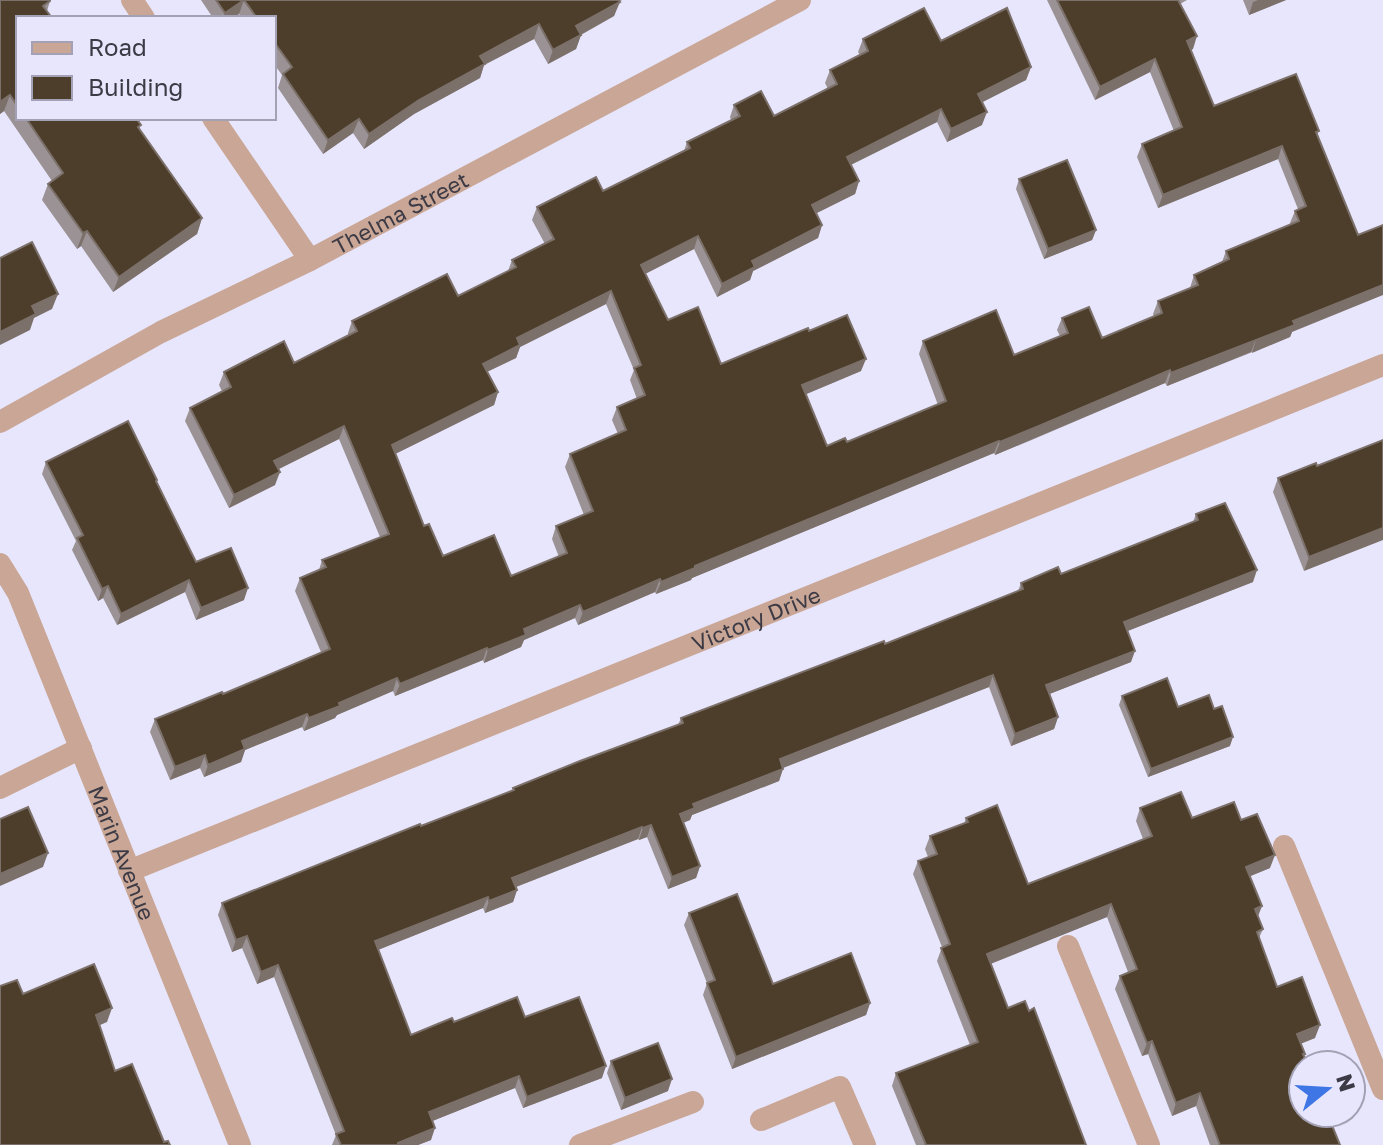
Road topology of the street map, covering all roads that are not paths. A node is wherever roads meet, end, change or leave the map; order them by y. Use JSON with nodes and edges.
{"nodes":[{"id":1,"x":800,"y":0,"type":"edge"},
{"id":2,"x":214,"y":120,"type":"edge"},
{"id":3,"x":310,"y":260,"type":"junction"},
{"id":4,"x":1383,"y":365,"type":"edge"},
{"id":5,"x":0,"y":422,"type":"edge"},
{"id":6,"x":0,"y":564,"type":"edge"},
{"id":7,"x":81,"y":748,"type":"junction"},
{"id":8,"x":0,"y":788,"type":"edge"},
{"id":9,"x":1284,"y":846,"type":"dead end"},
{"id":10,"x":129,"y":871,"type":"junction"},
{"id":11,"x":1068,"y":946,"type":"dead end"},
{"id":12,"x":1383,"y":1089,"type":"edge"},
{"id":13,"x":693,"y":1102,"type":"dead end"},
{"id":14,"x":761,"y":1120,"type":"dead end"},
{"id":15,"x":604,"y":1141,"type":"edge"},
{"id":16,"x":240,"y":1145,"type":"edge"},
{"id":17,"x":580,"y":1145,"type":"edge"},
{"id":18,"x":865,"y":1145,"type":"edge"},
{"id":19,"x":1149,"y":1145,"type":"edge"}],
"edges":[{"from":1,"to":3,"type":"street","name":"Thelma Street"},
{"from":2,"to":3,"type":"street"},
{"from":3,"to":5,"type":"street","name":"Thelma Street"},
{"from":4,"to":10,"type":"street","name":"Victory Drive"},
{"from":6,"to":7,"type":"street","name":"Marin Avenue"},
{"from":7,"to":8,"type":"street"},
{"from":7,"to":10,"type":"street","name":"Marin Avenue"},
{"from":9,"to":12,"type":"street"},
{"from":10,"to":16,"type":"street","name":"Marin Avenue"},
{"from":11,"to":19,"type":"street"},
{"from":13,"to":15,"type":"street"},
{"from":14,"to":18,"type":"street"},
{"from":15,"to":17,"type":"street"}]}
